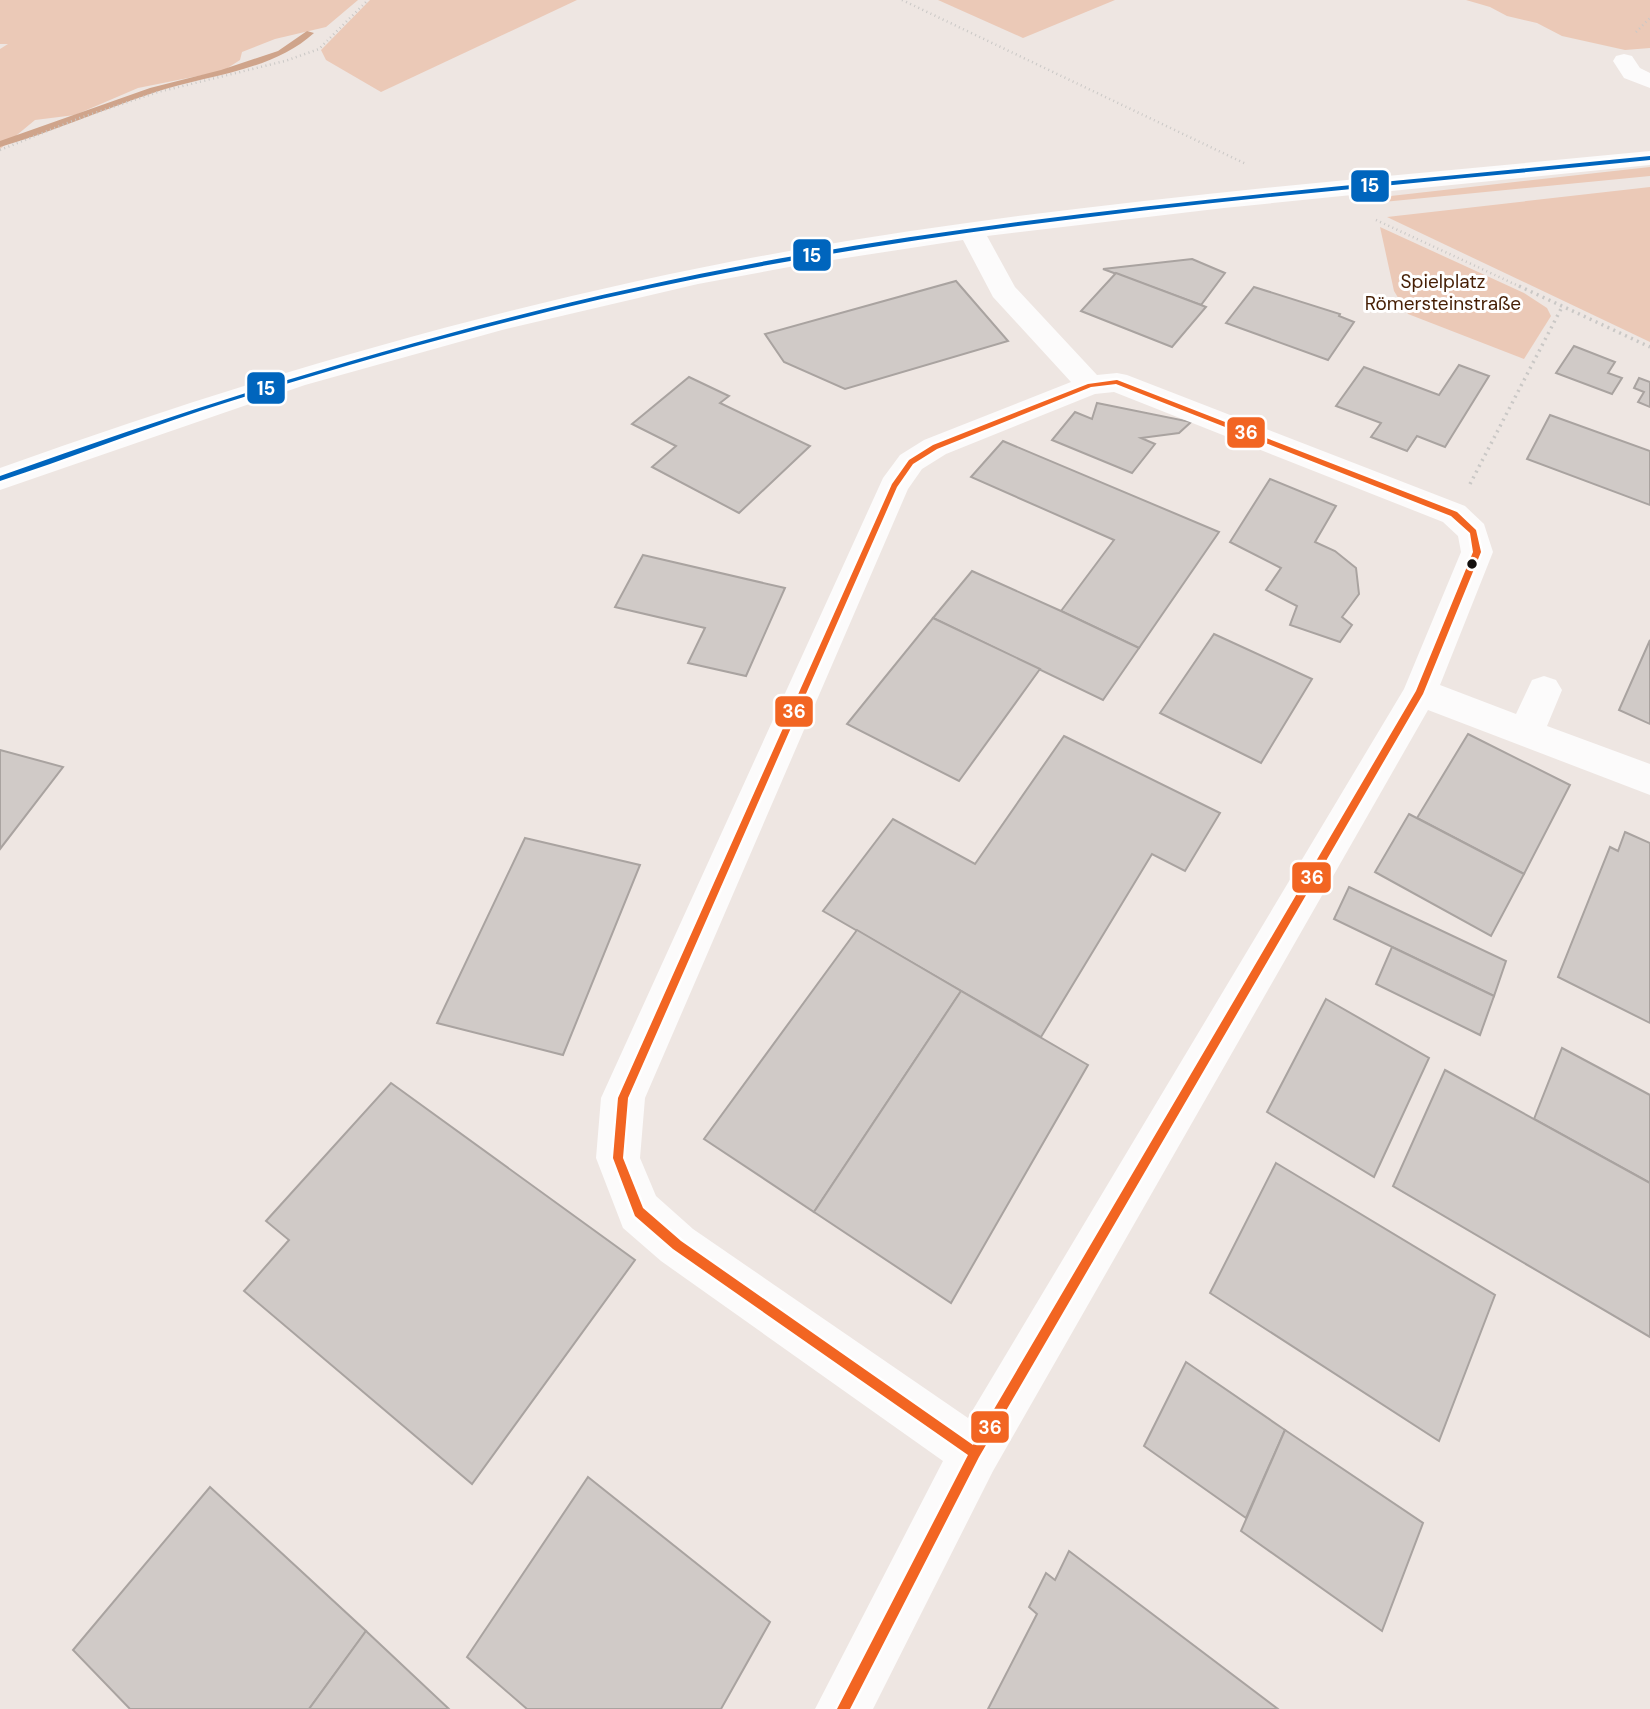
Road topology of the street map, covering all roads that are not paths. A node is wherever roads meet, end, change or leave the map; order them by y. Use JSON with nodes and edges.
{"nodes":[{"id":1,"x":1624,"y":61,"type":"dead end"},
{"id":2,"x":1650,"y":80,"type":"edge"},
{"id":3,"x":1650,"y":158,"type":"edge"},
{"id":4,"x":971,"y":231,"type":"junction"},
{"id":5,"x":1090,"y":385,"type":"junction"},
{"id":6,"x":0,"y":478,"type":"edge"},
{"id":7,"x":1544,"y":690,"type":"dead end"},
{"id":8,"x":1420,"y":692,"type":"junction"},
{"id":9,"x":1527,"y":732,"type":"junction"},
{"id":10,"x":1650,"y":779,"type":"edge"},
{"id":11,"x":975,"y":1453,"type":"junction"},
{"id":12,"x":843,"y":1709,"type":"edge"}],
"edges":[{"from":1,"to":2,"type":"street"},
{"from":3,"to":4,"type":"street"},
{"from":4,"to":5,"type":"street"},
{"from":4,"to":6,"type":"street"},
{"from":5,"to":8,"type":"street"},
{"from":5,"to":11,"type":"street"},
{"from":7,"to":9,"type":"street"},
{"from":8,"to":9,"type":"street"},
{"from":8,"to":11,"type":"street"},
{"from":9,"to":10,"type":"street"},
{"from":11,"to":12,"type":"street"}]}
